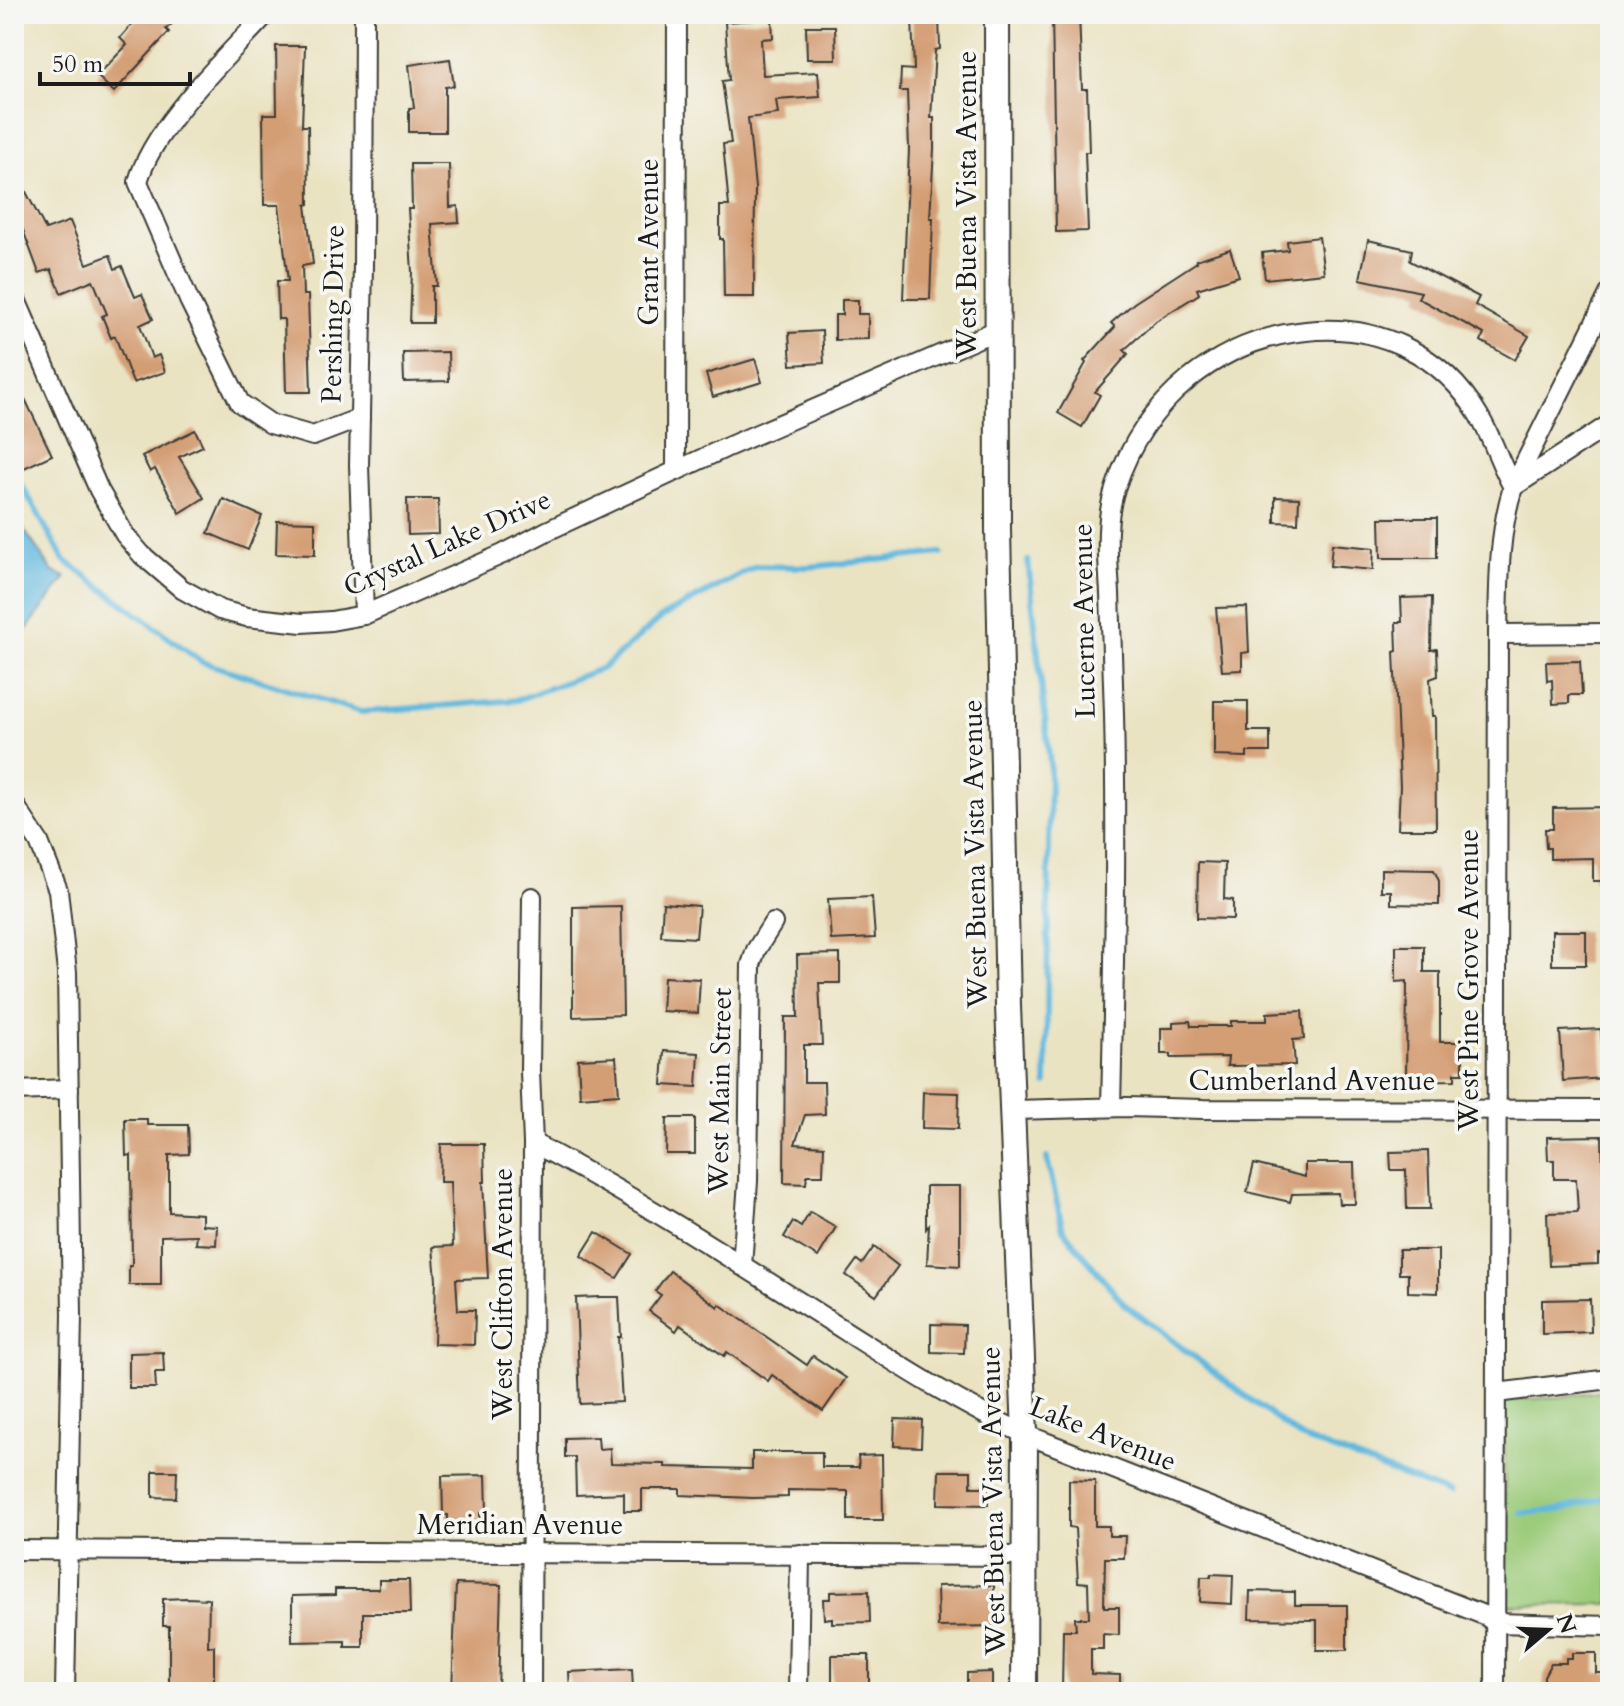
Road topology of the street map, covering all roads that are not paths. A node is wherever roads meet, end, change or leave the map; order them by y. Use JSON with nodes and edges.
{"nodes":[{"id":1,"x":266,"y":14,"type":"edge"},
{"id":2,"x":364,"y":14,"type":"edge"},
{"id":3,"x":677,"y":14,"type":"edge"},
{"id":4,"x":997,"y":14,"type":"edge"},
{"id":5,"x":1610,"y":292,"type":"edge"},
{"id":6,"x":14,"y":295,"type":"edge"},
{"id":7,"x":997,"y":330,"type":"junction"},
{"id":8,"x":360,"y":418,"type":"junction"},
{"id":9,"x":1610,"y":424,"type":"edge"},
{"id":10,"x":676,"y":471,"type":"junction"},
{"id":11,"x":1513,"y":487,"type":"junction"},
{"id":12,"x":364,"y":615,"type":"junction"},
{"id":13,"x":1610,"y":633,"type":"edge"},
{"id":14,"x":1498,"y":634,"type":"junction"},
{"id":15,"x":14,"y":804,"type":"edge"},
{"id":16,"x":532,"y":897,"type":"dead end"},
{"id":17,"x":773,"y":923,"type":"dead end"},
{"id":18,"x":69,"y":1089,"type":"junction"},
{"id":19,"x":14,"y":1091,"type":"edge"},
{"id":20,"x":1111,"y":1107,"type":"junction"},
{"id":21,"x":1497,"y":1109,"type":"junction"},
{"id":22,"x":1013,"y":1110,"type":"junction"},
{"id":23,"x":1610,"y":1110,"type":"edge"},
{"id":24,"x":533,"y":1143,"type":"junction"},
{"id":25,"x":742,"y":1266,"type":"junction"},
{"id":26,"x":1610,"y":1379,"type":"edge"},
{"id":27,"x":1496,"y":1393,"type":"junction"},
{"id":28,"x":1025,"y":1434,"type":"junction"},
{"id":29,"x":14,"y":1550,"type":"edge"},
{"id":30,"x":67,"y":1550,"type":"junction"},
{"id":31,"x":532,"y":1553,"type":"junction"},
{"id":32,"x":800,"y":1554,"type":"junction"},
{"id":33,"x":1025,"y":1556,"type":"junction"},
{"id":34,"x":1495,"y":1623,"type":"junction"},
{"id":35,"x":1610,"y":1626,"type":"edge"},
{"id":36,"x":65,"y":1692,"type":"edge"},
{"id":37,"x":531,"y":1692,"type":"edge"},
{"id":38,"x":798,"y":1692,"type":"edge"},
{"id":39,"x":1024,"y":1692,"type":"edge"},
{"id":40,"x":1495,"y":1692,"type":"edge"}],
"edges":[{"from":1,"to":8,"type":"street"},
{"from":2,"to":8,"type":"street","name":"Pershing Drive"},
{"from":3,"to":10,"type":"street","name":"Grant Avenue"},
{"from":4,"to":7,"type":"street","name":"West Buena Vista Avenue"},
{"from":5,"to":11,"type":"street","name":"West Pine Grove Avenue"},
{"from":6,"to":12,"type":"street","name":"Crystal Lake Drive"},
{"from":7,"to":10,"type":"street","name":"Crystal Lake Drive"},
{"from":7,"to":22,"type":"street","name":"West Buena Vista Avenue"},
{"from":8,"to":12,"type":"street","name":"Pershing Drive"},
{"from":9,"to":11,"type":"street"},
{"from":10,"to":12,"type":"street","name":"Crystal Lake Drive"},
{"from":11,"to":14,"type":"street","name":"West Pine Grove Avenue"},
{"from":11,"to":20,"type":"street","name":"Lucerne Avenue"},
{"from":13,"to":14,"type":"street"},
{"from":14,"to":21,"type":"street","name":"West Pine Grove Avenue"},
{"from":15,"to":18,"type":"street"},
{"from":16,"to":24,"type":"street","name":"West Clifton Avenue"},
{"from":17,"to":25,"type":"street","name":"West Main Street"},
{"from":18,"to":19,"type":"street"},
{"from":18,"to":30,"type":"street"},
{"from":20,"to":21,"type":"street","name":"Cumberland Avenue"},
{"from":20,"to":22,"type":"street","name":"Cumberland Avenue"},
{"from":21,"to":23,"type":"street","name":"Cumberland Avenue"},
{"from":21,"to":27,"type":"street","name":"West Pine Grove Avenue"},
{"from":22,"to":28,"type":"street","name":"West Buena Vista Avenue"},
{"from":24,"to":25,"type":"street","name":"Lake Avenue"},
{"from":24,"to":31,"type":"street","name":"West Clifton Avenue"},
{"from":25,"to":28,"type":"street","name":"Lake Avenue"},
{"from":26,"to":27,"type":"street"},
{"from":27,"to":34,"type":"street","name":"West Pine Grove Avenue"},
{"from":28,"to":33,"type":"street","name":"West Buena Vista Avenue"},
{"from":28,"to":34,"type":"street","name":"Lake Avenue"},
{"from":29,"to":30,"type":"street","name":"Meridian Avenue"},
{"from":30,"to":31,"type":"street","name":"Meridian Avenue"},
{"from":30,"to":36,"type":"street"},
{"from":31,"to":32,"type":"street","name":"Meridian Avenue"},
{"from":31,"to":37,"type":"street","name":"West Clifton Avenue"},
{"from":32,"to":33,"type":"street","name":"Meridian Avenue"},
{"from":32,"to":38,"type":"street"},
{"from":33,"to":39,"type":"street","name":"West Buena Vista Avenue"},
{"from":34,"to":35,"type":"street","name":"Lake Avenue"},
{"from":34,"to":40,"type":"street","name":"West Pine Grove Avenue"}]}
